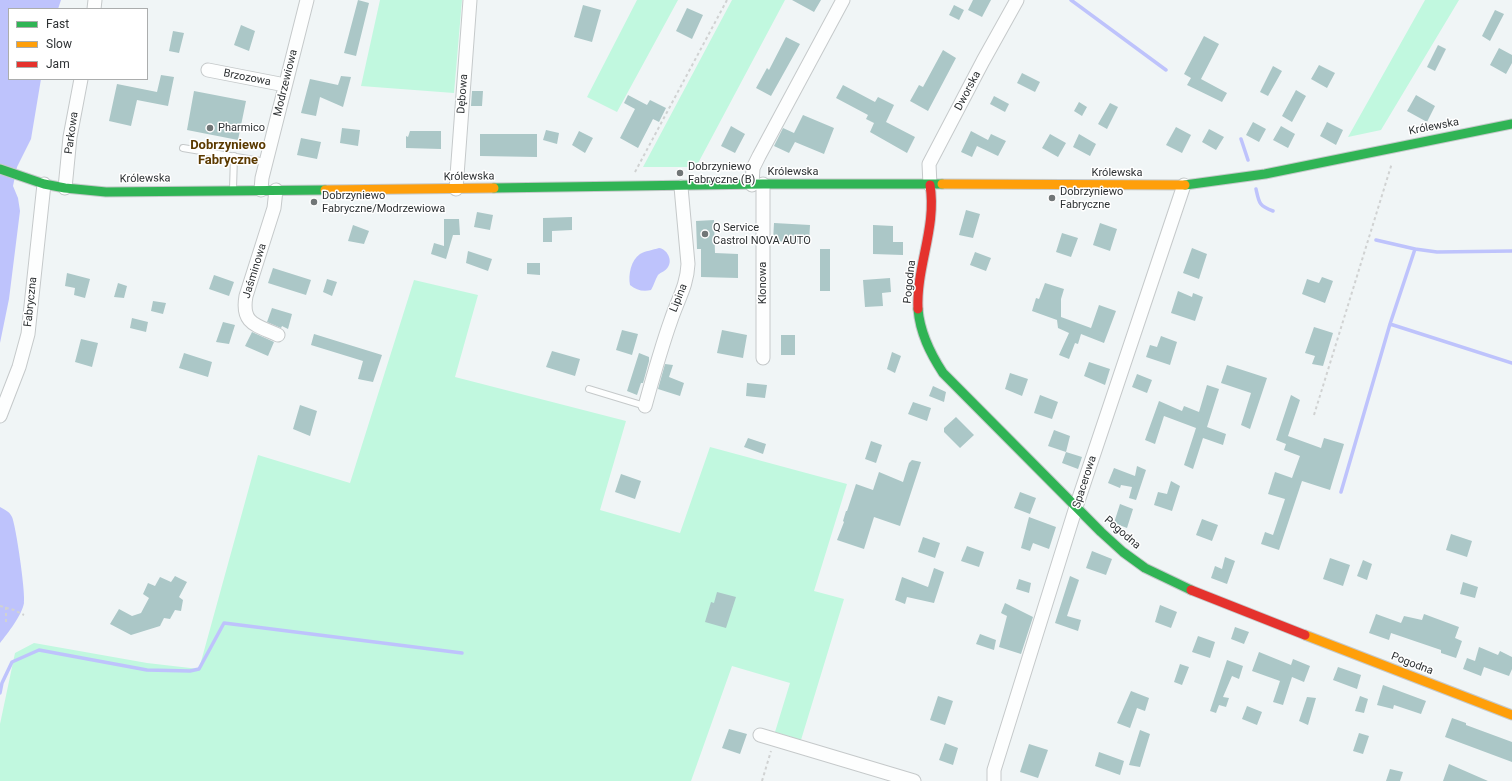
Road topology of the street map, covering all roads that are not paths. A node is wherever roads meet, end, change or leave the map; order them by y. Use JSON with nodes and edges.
{"nodes":[{"id":1,"x":307,"y":0,"type":"edge"},
{"id":2,"x":470,"y":0,"type":"edge"},
{"id":3,"x":843,"y":0,"type":"edge"},
{"id":4,"x":1017,"y":0,"type":"edge"},
{"id":5,"x":208,"y":70,"type":"dead end"},
{"id":6,"x":81,"y":80,"type":"edge"},
{"id":7,"x":285,"y":85,"type":"junction"},
{"id":8,"x":1512,"y":124,"type":"edge"},
{"id":9,"x":183,"y":148,"type":"dead end"},
{"id":10,"x":234,"y":156,"type":"junction"},
{"id":11,"x":266,"y":162,"type":"junction"},
{"id":12,"x":0,"y":169,"type":"edge"},
{"id":13,"x":44,"y":184,"type":"junction"},
{"id":14,"x":758,"y":184,"type":"junction"},
{"id":15,"x":930,"y":185,"type":"junction"},
{"id":16,"x":1184,"y":185,"type":"junction"},
{"id":17,"x":681,"y":187,"type":"junction"},
{"id":18,"x":65,"y":188,"type":"junction"},
{"id":19,"x":456,"y":189,"type":"junction"},
{"id":20,"x":232,"y":190,"type":"junction"},
{"id":21,"x":261,"y":190,"type":"junction"},
{"id":22,"x":276,"y":190,"type":"junction"},
{"id":23,"x":278,"y":335,"type":"dead end"},
{"id":24,"x":763,"y":358,"type":"dead end"},
{"id":25,"x":589,"y":389,"type":"dead end"},
{"id":26,"x":645,"y":406,"type":"joint"},
{"id":27,"x":0,"y":416,"type":"edge"},
{"id":28,"x":1076,"y":507,"type":"junction"},
{"id":29,"x":1512,"y":715,"type":"edge"},
{"id":30,"x":760,"y":735,"type":"dead end"},
{"id":31,"x":914,"y":781,"type":"edge"},
{"id":32,"x":994,"y":781,"type":"edge"}],
"edges":[{"from":1,"to":7,"type":"street","name":"Modrzewiowa"},
{"from":2,"to":19,"type":"street","name":"Dębowa"},
{"from":3,"to":14,"type":"street","name":"Klonowa"},
{"from":4,"to":15,"type":"street","name":"Dworska"},
{"from":5,"to":7,"type":"street","name":"Brzozowa"},
{"from":6,"to":18,"type":"street","name":"Parkowa"},
{"from":7,"to":11,"type":"street","name":"Modrzewiowa"},
{"from":8,"to":16,"type":"street","name":"Królewska"},
{"from":9,"to":10,"type":"lane"},
{"from":10,"to":11,"type":"lane"},
{"from":10,"to":20,"type":"lane"},
{"from":11,"to":21,"type":"street","name":"Modrzewiowa"},
{"from":12,"to":13,"type":"street","name":"Królewska"},
{"from":13,"to":18,"type":"street","name":"Królewska"},
{"from":13,"to":27,"type":"street","name":"Fabryczna"},
{"from":14,"to":15,"type":"street","name":"Królewska"},
{"from":14,"to":17,"type":"street","name":"Królewska"},
{"from":14,"to":24,"type":"street","name":"Klonowa"},
{"from":15,"to":16,"type":"street","name":"Królewska"},
{"from":15,"to":28,"type":"street","name":"Pogodna"},
{"from":16,"to":28,"type":"street","name":"Spacerowa"},
{"from":17,"to":19,"type":"street","name":"Królewska"},
{"from":17,"to":26,"type":"street","name":"Lipina"},
{"from":18,"to":20,"type":"street","name":"Królewska"},
{"from":19,"to":22,"type":"street","name":"Królewska"},
{"from":20,"to":21,"type":"street","name":"Królewska"},
{"from":21,"to":22,"type":"street","name":"Królewska"},
{"from":22,"to":23,"type":"street","name":"Jaśminowa"},
{"from":25,"to":26,"type":"lane"},
{"from":28,"to":29,"type":"street","name":"Pogodna"},
{"from":28,"to":32,"type":"street","name":"Spacerowa"},
{"from":30,"to":31,"type":"street"}]}
